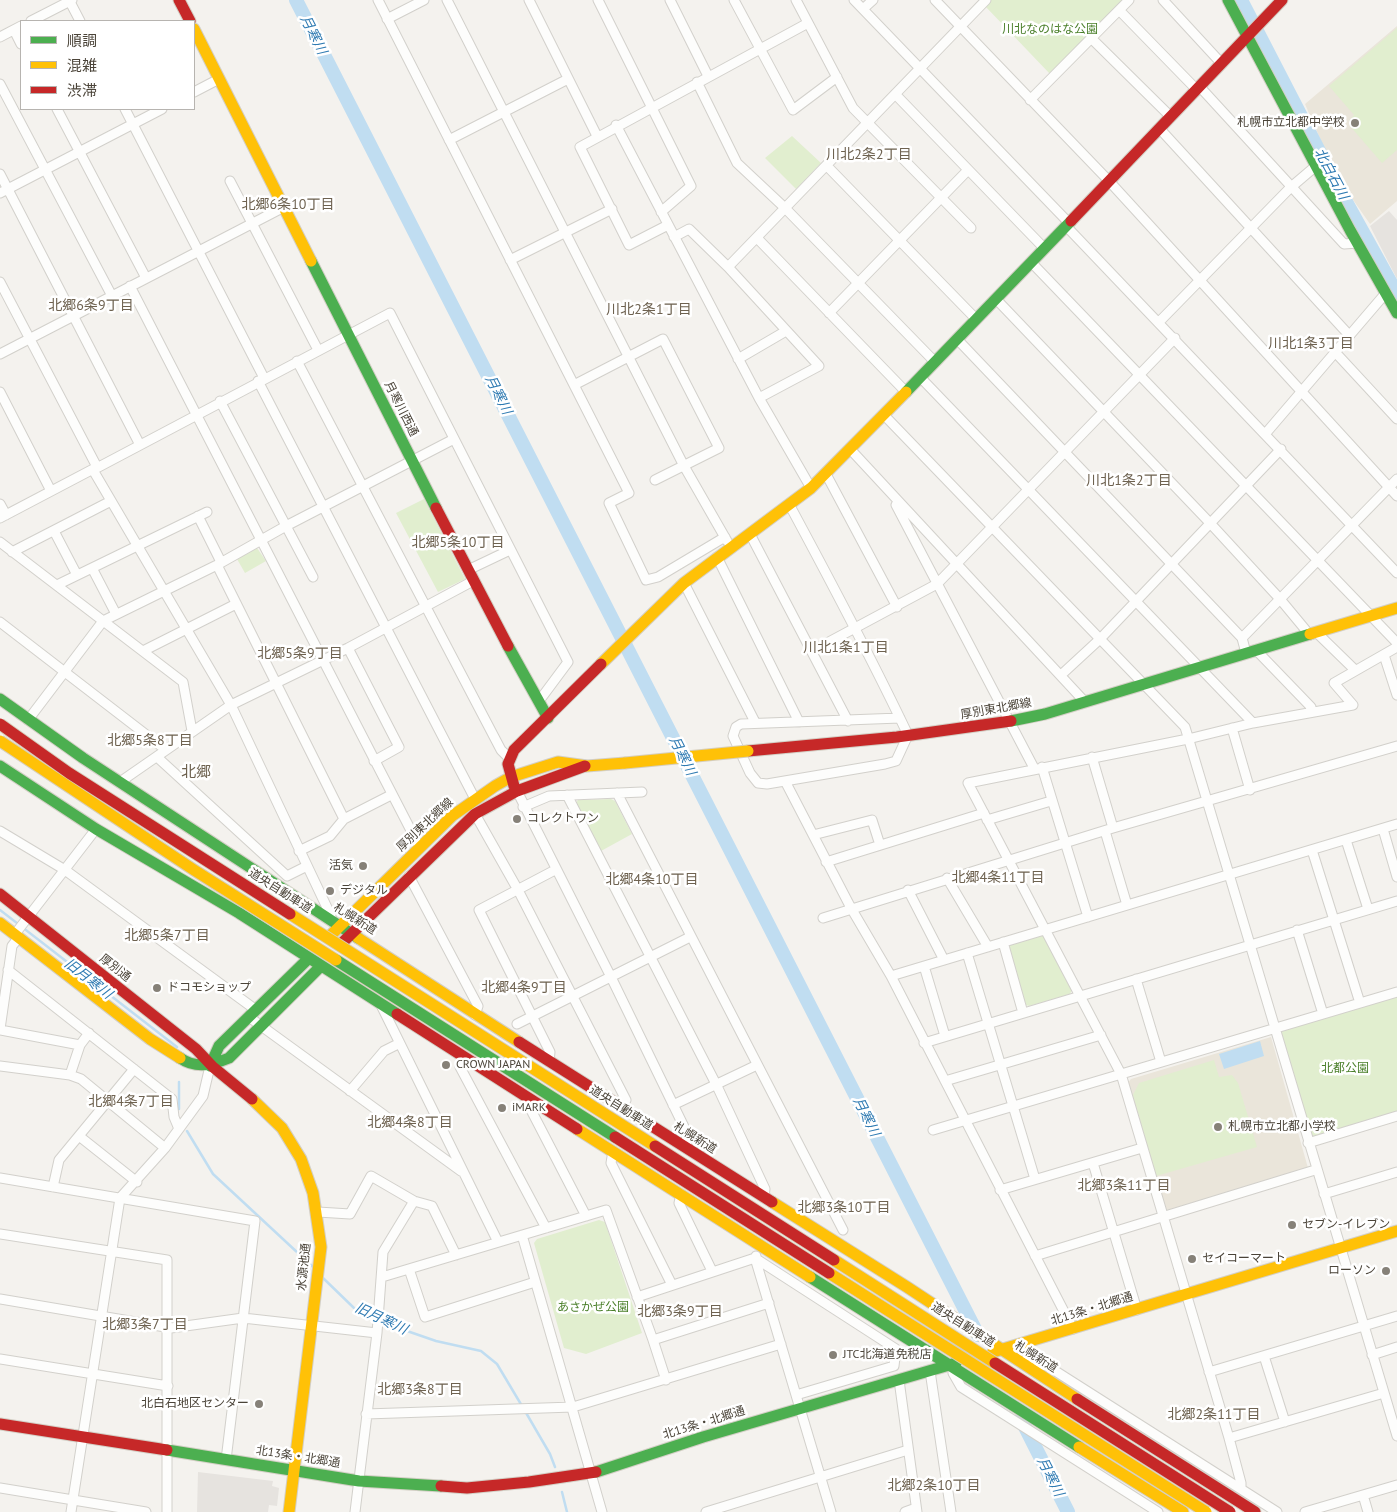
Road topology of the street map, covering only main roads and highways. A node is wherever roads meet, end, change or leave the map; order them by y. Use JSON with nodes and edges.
{"nodes":[{"id":1,"x":179,"y":0,"type":"edge"},
{"id":2,"x":1228,"y":0,"type":"edge"},
{"id":3,"x":1282,"y":0,"type":"edge"},
{"id":4,"x":189,"y":20,"type":"edge"},
{"id":5,"x":195,"y":31,"type":"edge"},
{"id":6,"x":1250,"y":34,"type":"junction"},
{"id":7,"x":1397,"y":313,"type":"edge"},
{"id":8,"x":1397,"y":608,"type":"edge"},
{"id":9,"x":0,"y":699,"type":"edge"},
{"id":10,"x":0,"y":711,"type":"edge"},
{"id":11,"x":548,"y":718,"type":"junction"},
{"id":12,"x":0,"y":724,"type":"edge"},
{"id":13,"x":0,"y":741,"type":"edge"},
{"id":14,"x":0,"y":755,"type":"edge"},
{"id":15,"x":0,"y":766,"type":"edge"},
{"id":16,"x":587,"y":766,"type":"junction"},
{"id":17,"x":511,"y":777,"type":"junction"},
{"id":18,"x":516,"y":791,"type":"junction"},
{"id":19,"x":195,"y":854,"type":"junction"},
{"id":20,"x":194,"y":870,"type":"junction"},
{"id":21,"x":0,"y":894,"type":"edge"},
{"id":22,"x":0,"y":923,"type":"edge"},
{"id":23,"x":339,"y":926,"type":"junction"},
{"id":24,"x":352,"y":933,"type":"junction"},
{"id":25,"x":309,"y":958,"type":"junction"},
{"id":26,"x":321,"y":966,"type":"junction"},
{"id":27,"x":210,"y":1066,"type":"junction"},
{"id":28,"x":1397,"y":1231,"type":"edge"},
{"id":29,"x":1000,"y":1350,"type":"junction"},
{"id":30,"x":948,"y":1366,"type":"junction"},
{"id":31,"x":0,"y":1424,"type":"edge"},
{"id":32,"x":294,"y":1470,"type":"junction"},
{"id":33,"x":289,"y":1512,"type":"edge"},
{"id":34,"x":1183,"y":1512,"type":"edge"},
{"id":35,"x":1206,"y":1512,"type":"edge"},
{"id":36,"x":1230,"y":1512,"type":"edge"},
{"id":37,"x":1255,"y":1512,"type":"edge"}],
"edges":[{"from":1,"to":4,"type":"main road"},
{"from":2,"to":6,"type":"main road"},
{"from":3,"to":6,"type":"main road"},
{"from":5,"to":11,"type":"main road","name":"月寒川西通"},
{"from":6,"to":7,"type":"main road"},
{"from":6,"to":11,"type":"main road"},
{"from":8,"to":16,"type":"main road","name":"厚別東北郷線","bridge":true},
{"from":9,"to":23,"type":"main road","name":"札幌新道"},
{"from":10,"to":19,"type":"main road","bridge":true},
{"from":11,"to":17,"type":"main road"},
{"from":12,"to":19,"type":"main road","name":"道央自動車道","bridge":true},
{"from":13,"to":20,"type":"main road","bridge":true},
{"from":14,"to":20,"type":"main road","bridge":true},
{"from":15,"to":25,"type":"main road"},
{"from":16,"to":17,"type":"main road","name":"厚別東北郷線"},
{"from":16,"to":18,"type":"main road","name":"厚別東北郷線"},
{"from":17,"to":18,"type":"main road"},
{"from":17,"to":23,"type":"main road","name":"厚別東北郷線"},
{"from":18,"to":24,"type":"main road","name":"厚別東北郷線"},
{"from":19,"to":36,"type":"main road","name":"道央自動車道","bridge":true},
{"from":20,"to":35,"type":"main road","bridge":true},
{"from":21,"to":27,"type":"main road","name":"厚別通"},
{"from":22,"to":27,"type":"main road"},
{"from":23,"to":24,"type":"main road","name":"札幌新道"},
{"from":23,"to":25,"type":"main road","name":"厚別東北郷線"},
{"from":24,"to":26,"type":"main road","name":"厚別東北郷線"},
{"from":24,"to":29,"type":"main road","name":"札幌新道"},
{"from":25,"to":26,"type":"main road"},
{"from":25,"to":27,"type":"main road"},
{"from":26,"to":27,"type":"main road"},
{"from":26,"to":30,"type":"main road"},
{"from":27,"to":32,"type":"main road","name":"水源池通"},
{"from":28,"to":29,"type":"main road","name":"北13条・北郷通"},
{"from":29,"to":30,"type":"main road","name":"北13条・北郷通","bridge":true},
{"from":29,"to":37,"type":"main road","name":"札幌新道"},
{"from":30,"to":32,"type":"main road","name":"北13条・北郷通"},
{"from":30,"to":34,"type":"main road"},
{"from":31,"to":32,"type":"main road","name":"北13条・北郷通"},
{"from":32,"to":33,"type":"main road","name":"水源池通"}]}
